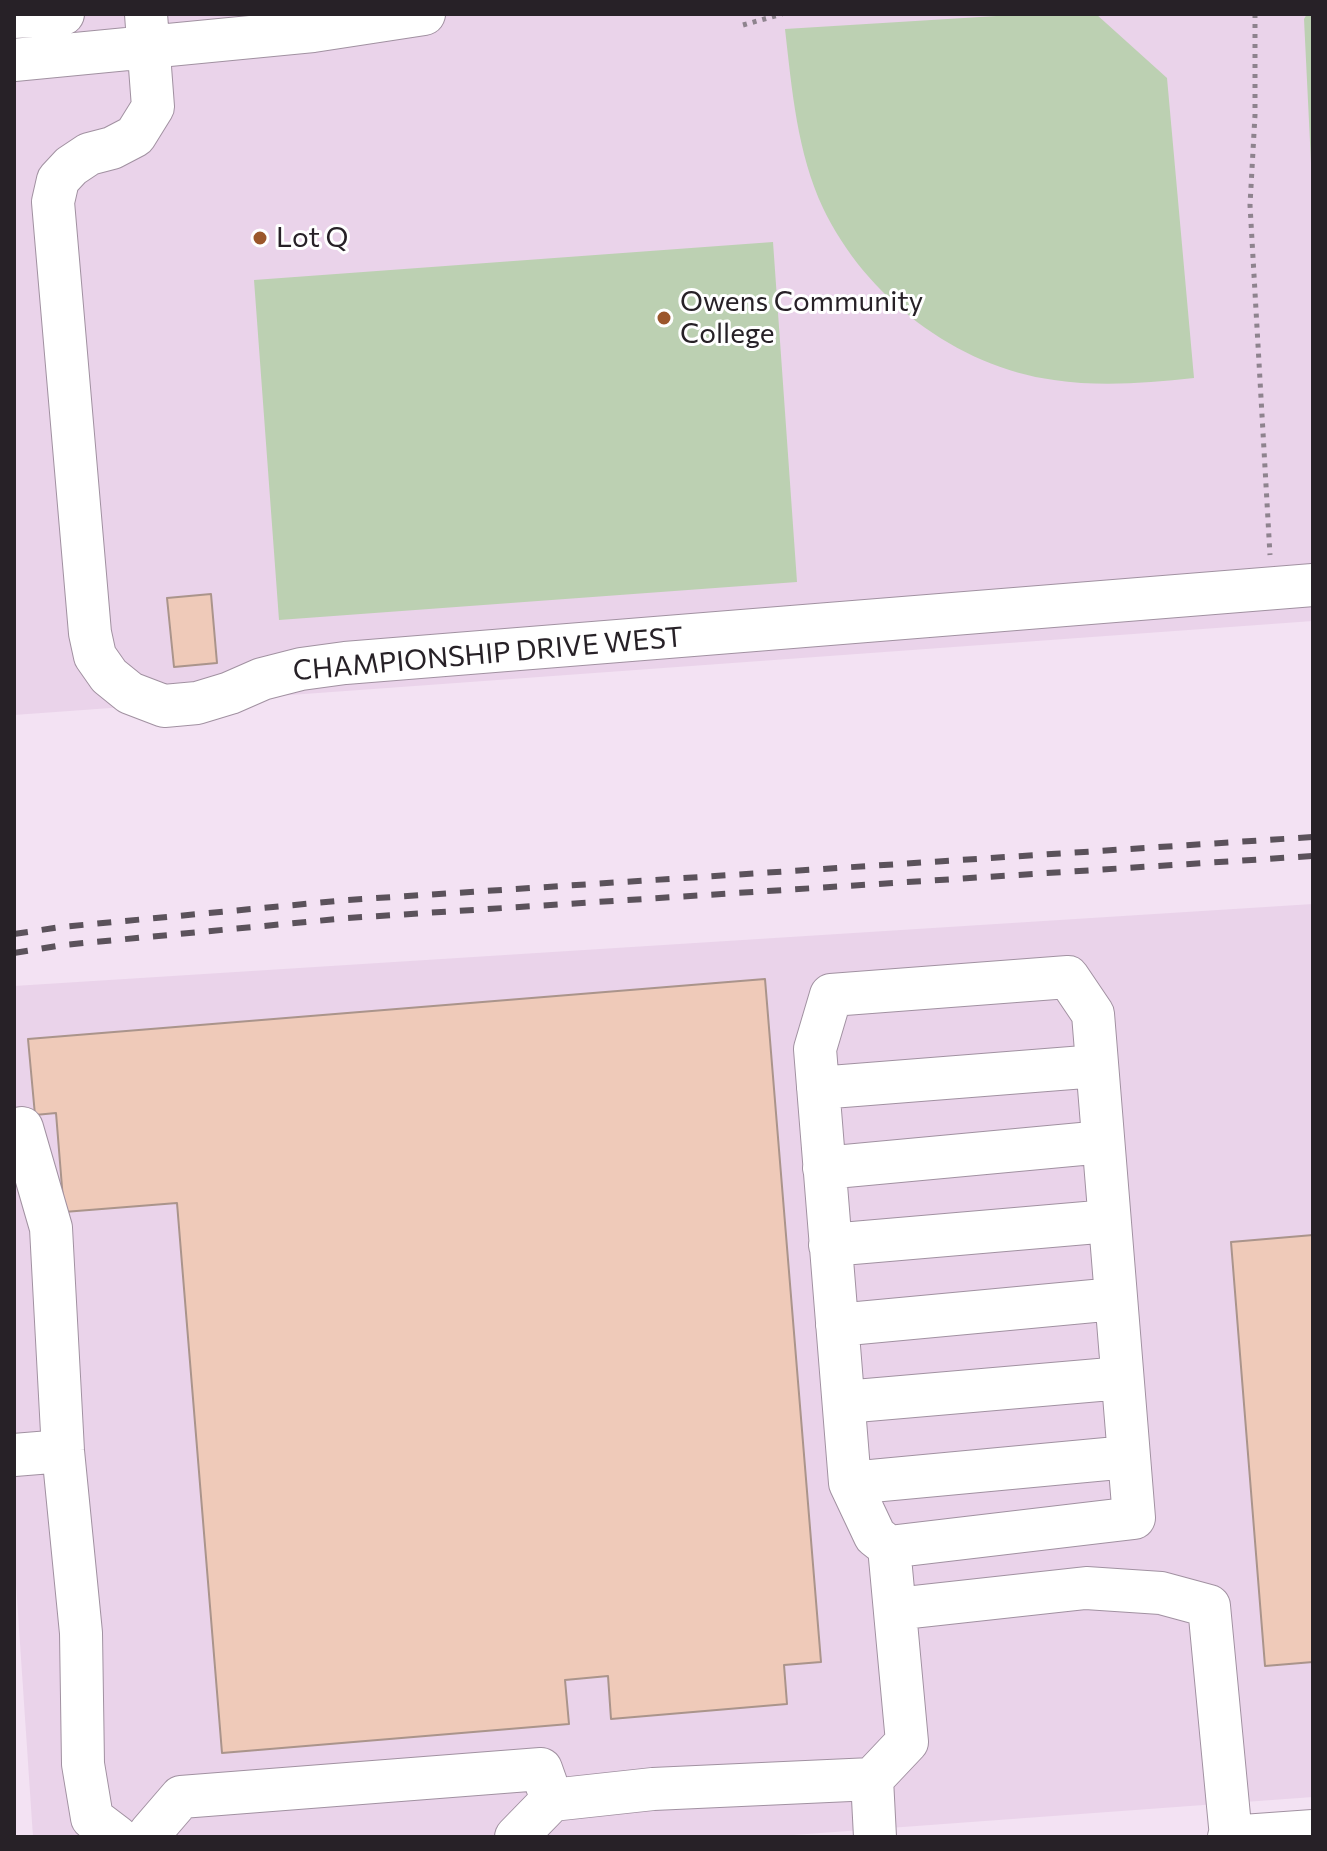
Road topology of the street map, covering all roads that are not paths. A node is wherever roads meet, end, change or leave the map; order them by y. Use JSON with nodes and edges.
{"nodes":[{"id":1,"x":63,"y":14,"type":"edge"},
{"id":2,"x":424,"y":14,"type":"edge"},
{"id":3,"x":14,"y":17,"type":"edge"},
{"id":4,"x":147,"y":30,"type":"edge"},
{"id":5,"x":14,"y":60,"type":"edge"},
{"id":6,"x":1313,"y":585,"type":"edge"},
{"id":7,"x":1097,"y":1066,"type":"junction"},
{"id":8,"x":818,"y":1088,"type":"junction"},
{"id":9,"x":22,"y":1128,"type":"dead end"},
{"id":10,"x":1103,"y":1142,"type":"junction"},
{"id":11,"x":824,"y":1168,"type":"junction"},
{"id":12,"x":1109,"y":1221,"type":"junction"},
{"id":13,"x":830,"y":1245,"type":"junction"},
{"id":14,"x":1115,"y":1299,"type":"junction"},
{"id":15,"x":837,"y":1325,"type":"junction"},
{"id":16,"x":1122,"y":1378,"type":"junction"},
{"id":17,"x":844,"y":1402,"type":"junction"},
{"id":18,"x":63,"y":1451,"type":"junction"},
{"id":19,"x":14,"y":1455,"type":"edge"},
{"id":20,"x":1128,"y":1457,"type":"junction"},
{"id":21,"x":850,"y":1483,"type":"junction"},
{"id":22,"x":889,"y":1547,"type":"junction"},
{"id":23,"x":895,"y":1609,"type":"junction"},
{"id":24,"x":872,"y":1779,"type":"junction"},
{"id":25,"x":552,"y":1800,"type":"junction"},
{"id":26,"x":1313,"y":1831,"type":"edge"},
{"id":27,"x":117,"y":1837,"type":"edge"},
{"id":28,"x":151,"y":1837,"type":"edge"},
{"id":29,"x":516,"y":1837,"type":"edge"},
{"id":30,"x":875,"y":1837,"type":"edge"},
{"id":31,"x":1230,"y":1837,"type":"edge"}],
"edges":[{"from":1,"to":3,"type":"street"},
{"from":2,"to":4,"type":"street"},
{"from":4,"to":5,"type":"street"},
{"from":4,"to":6,"type":"street","name":"CHAMPIONSHIP DRIVE WEST"},
{"from":7,"to":8,"type":"street"},
{"from":7,"to":8,"type":"street"},
{"from":7,"to":10,"type":"street"},
{"from":8,"to":11,"type":"street"},
{"from":9,"to":18,"type":"street"},
{"from":10,"to":11,"type":"street"},
{"from":10,"to":12,"type":"street"},
{"from":11,"to":13,"type":"street"},
{"from":12,"to":13,"type":"street"},
{"from":12,"to":14,"type":"street"},
{"from":13,"to":15,"type":"street"},
{"from":14,"to":15,"type":"street"},
{"from":14,"to":16,"type":"street"},
{"from":15,"to":17,"type":"street"},
{"from":16,"to":17,"type":"street"},
{"from":16,"to":20,"type":"street"},
{"from":17,"to":21,"type":"street"},
{"from":18,"to":19,"type":"street"},
{"from":18,"to":27,"type":"street"},
{"from":20,"to":21,"type":"street"},
{"from":20,"to":22,"type":"street"},
{"from":21,"to":22,"type":"street"},
{"from":22,"to":23,"type":"street"},
{"from":23,"to":24,"type":"street"},
{"from":23,"to":31,"type":"street"},
{"from":24,"to":25,"type":"street"},
{"from":24,"to":30,"type":"street"},
{"from":25,"to":28,"type":"street"},
{"from":25,"to":29,"type":"street"},
{"from":26,"to":31,"type":"street"}]}
